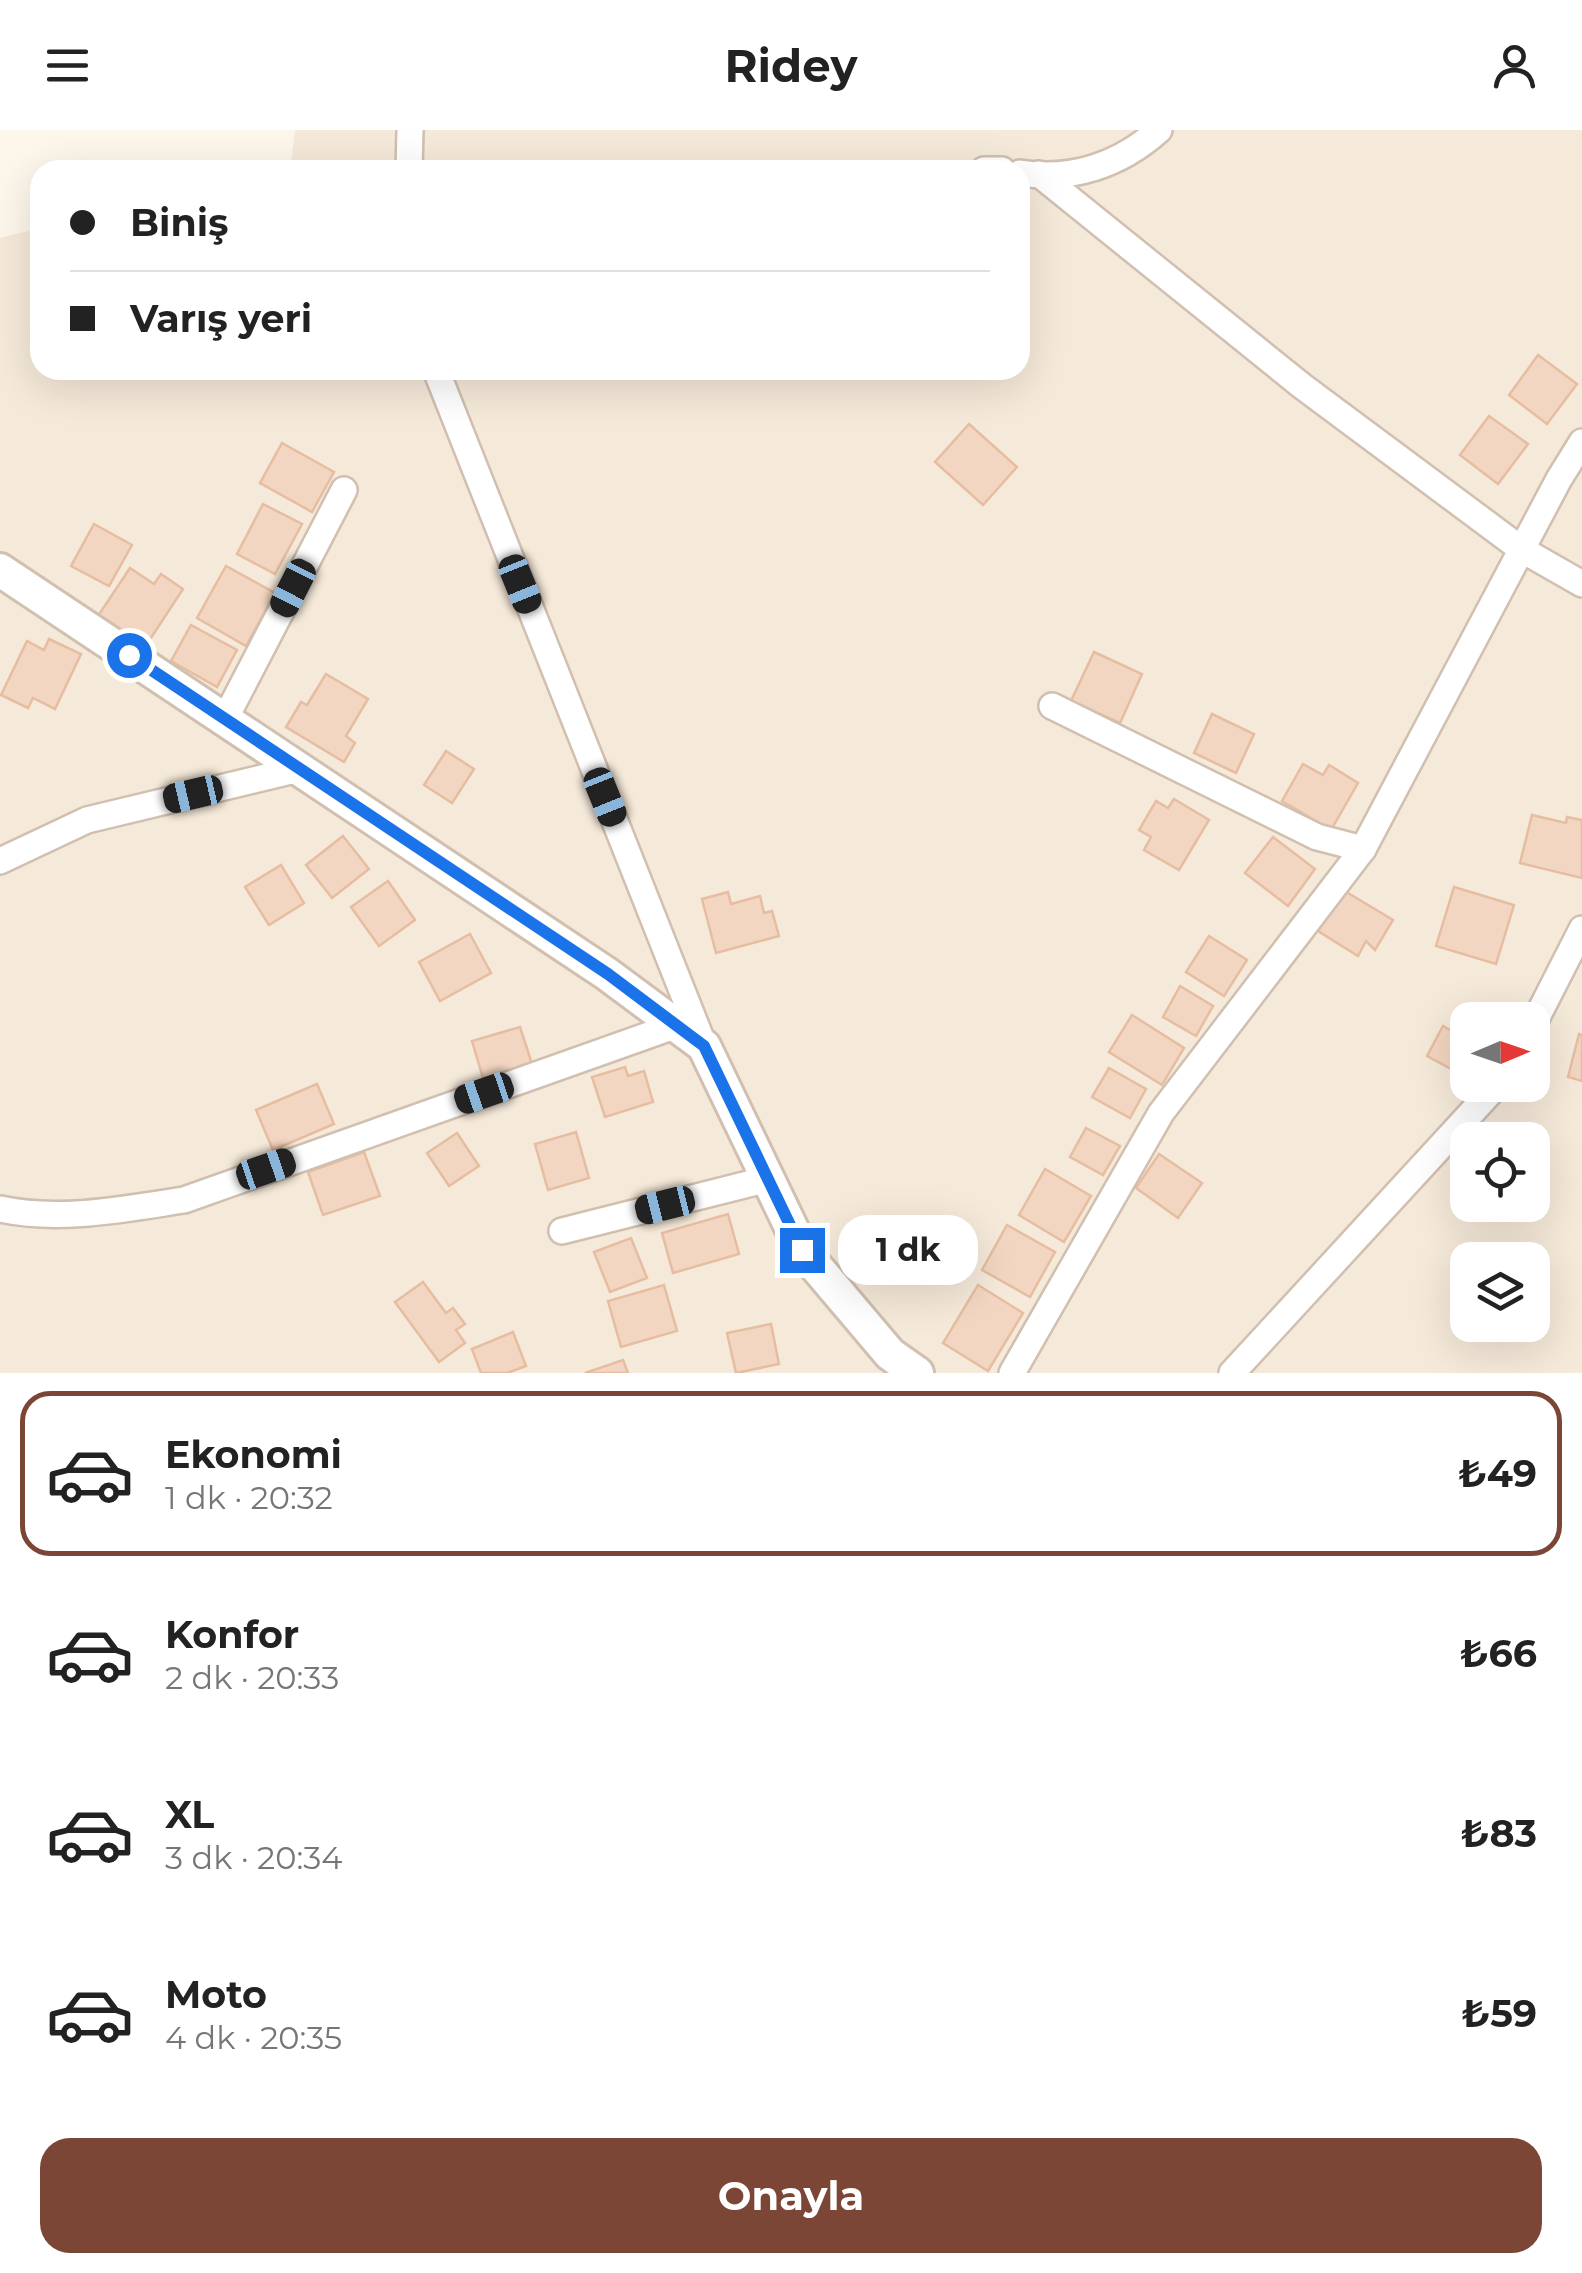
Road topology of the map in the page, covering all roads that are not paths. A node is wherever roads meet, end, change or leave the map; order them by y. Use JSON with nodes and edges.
{"nodes":[{"id":1,"x":410,"y":130,"type":"edge"},
{"id":2,"x":1159,"y":130,"type":"edge"},
{"id":3,"x":408,"y":160,"type":"edge"},
{"id":4,"x":1030,"y":174,"type":"edge"},
{"id":5,"x":1030,"y":175,"type":"edge"},
{"id":6,"x":440,"y":380,"type":"edge"},
{"id":7,"x":1582,"y":442,"type":"edge"},
{"id":8,"x":344,"y":490,"type":"dead end"},
{"id":9,"x":1522,"y":550,"type":"junction"},
{"id":10,"x":0,"y":570,"type":"edge"},
{"id":11,"x":1582,"y":584,"type":"edge"},
{"id":12,"x":1052,"y":706,"type":"dead end"},
{"id":13,"x":226,"y":719,"type":"junction"},
{"id":14,"x":299,"y":769,"type":"junction"},
{"id":15,"x":1363,"y":849,"type":"junction"},
{"id":16,"x":0,"y":861,"type":"edge"},
{"id":17,"x":1582,"y":929,"type":"edge"},
{"id":18,"x":1545,"y":1002,"type":"edge"},
{"id":19,"x":677,"y":1026,"type":"junction"},
{"id":20,"x":704,"y":1046,"type":"junction"},
{"id":21,"x":1481,"y":1102,"type":"edge"},
{"id":22,"x":768,"y":1179,"type":"junction"},
{"id":23,"x":0,"y":1209,"type":"edge"},
{"id":24,"x":562,"y":1232,"type":"dead end"},
{"id":25,"x":918,"y":1373,"type":"edge"},
{"id":26,"x":1012,"y":1373,"type":"edge"},
{"id":27,"x":1232,"y":1373,"type":"edge"}],
"edges":[{"from":1,"to":3,"type":"street"},
{"from":2,"to":4,"type":"street"},
{"from":5,"to":9,"type":"street"},
{"from":6,"to":20,"type":"street"},
{"from":7,"to":9,"type":"street"},
{"from":8,"to":13,"type":"street"},
{"from":9,"to":11,"type":"street"},
{"from":9,"to":15,"type":"street"},
{"from":10,"to":13,"type":"street"},
{"from":12,"to":15,"type":"street"},
{"from":13,"to":14,"type":"street"},
{"from":14,"to":16,"type":"street"},
{"from":14,"to":19,"type":"street"},
{"from":15,"to":26,"type":"street"},
{"from":17,"to":18,"type":"street"},
{"from":19,"to":20,"type":"street"},
{"from":19,"to":23,"type":"street"},
{"from":20,"to":22,"type":"street"},
{"from":21,"to":27,"type":"street"},
{"from":22,"to":24,"type":"street"},
{"from":22,"to":25,"type":"street"}]}
